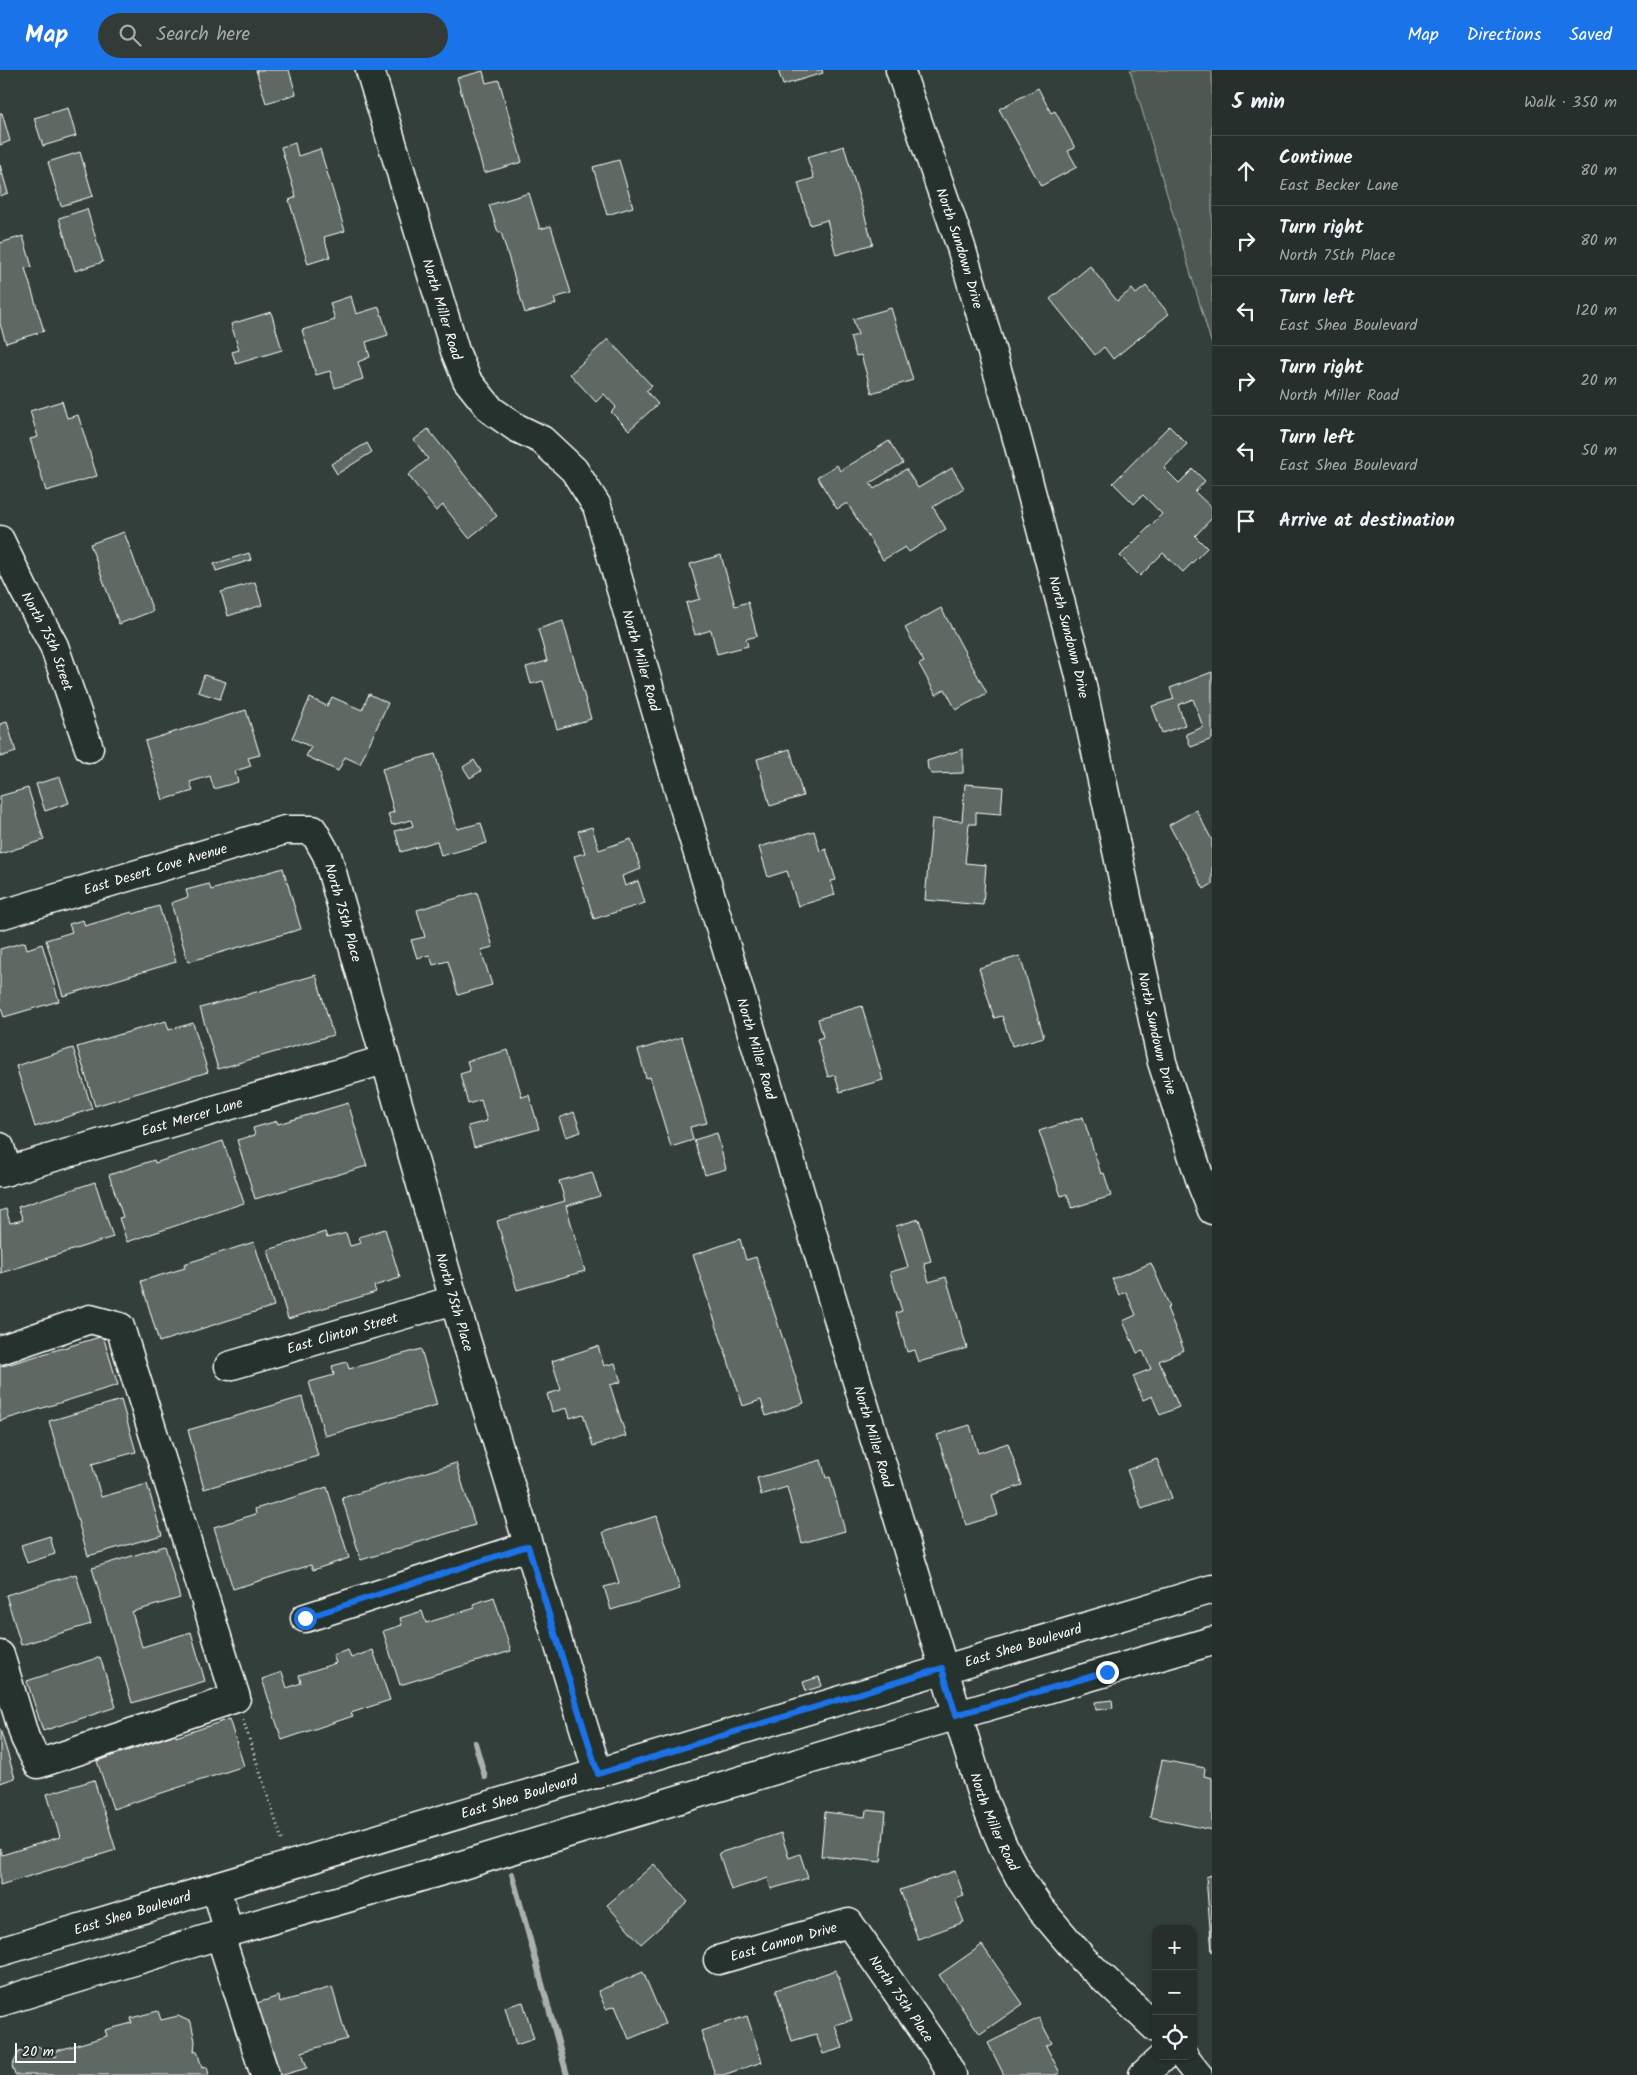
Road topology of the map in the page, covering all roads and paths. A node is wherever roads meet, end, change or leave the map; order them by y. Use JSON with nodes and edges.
{"nodes":[{"id":1,"x":370,"y":70,"type":"edge"},
{"id":2,"x":900,"y":70,"type":"edge"},
{"id":3,"x":0,"y":540,"type":"edge"},
{"id":4,"x":89,"y":748,"type":"dead end"},
{"id":5,"x":313,"y":830,"type":"joint"},
{"id":6,"x":0,"y":915,"type":"edge"},
{"id":7,"x":384,"y":1060,"type":"junction"},
{"id":8,"x":2,"y":1164,"type":"edge"},
{"id":9,"x":1212,"y":1210,"type":"edge"},
{"id":10,"x":454,"y":1300,"type":"junction"},
{"id":11,"x":0,"y":1350,"type":"edge"},
{"id":12,"x":229,"y":1366,"type":"dead end"},
{"id":13,"x":528,"y":1546,"type":"junction"},
{"id":14,"x":1212,"y":1589,"type":"edge"},
{"id":15,"x":305,"y":1618,"type":"dead end"},
{"id":16,"x":1212,"y":1641,"type":"edge"},
{"id":17,"x":0,"y":1655,"type":"edge"},
{"id":18,"x":942,"y":1668,"type":"junction"},
{"id":19,"x":236,"y":1698,"type":"junction"},
{"id":20,"x":956,"y":1715,"type":"junction"},
{"id":21,"x":598,"y":1774,"type":"junction"},
{"id":22,"x":290,"y":1866,"type":"junction"},
{"id":23,"x":216,"y":1888,"type":"junction"},
{"id":24,"x":849,"y":1923,"type":"joint"},
{"id":25,"x":225,"y":1933,"type":"junction"},
{"id":26,"x":0,"y":1952,"type":"edge"},
{"id":27,"x":718,"y":1960,"type":"dead end"},
{"id":28,"x":0,"y":2002,"type":"edge"},
{"id":29,"x":1152,"y":2024,"type":"edge"},
{"id":30,"x":1160,"y":2060,"type":"edge"},
{"id":31,"x":1186,"y":2060,"type":"edge"},
{"id":32,"x":265,"y":2075,"type":"edge"},
{"id":33,"x":952,"y":2075,"type":"edge"},
{"id":34,"x":1143,"y":2075,"type":"edge"},
{"id":35,"x":1198,"y":2075,"type":"edge"}],
"edges":[{"from":1,"to":18,"type":"street","name":"North Miller Road"},
{"from":2,"to":9,"type":"street","name":"North Sundown Drive"},
{"from":3,"to":4,"type":"street","name":"North 75th Street"},
{"from":5,"to":6,"type":"street","name":"East Desert Cove Avenue"},
{"from":5,"to":7,"type":"street","name":"North 75th Place"},
{"from":7,"to":8,"type":"street","name":"East Mercer Lane"},
{"from":7,"to":10,"type":"street","name":"North 75th Place"},
{"from":10,"to":12,"type":"street","name":"East Clinton Street"},
{"from":10,"to":13,"type":"street","name":"North 75th Place"},
{"from":11,"to":19,"type":"street"},
{"from":13,"to":15,"type":"street"},
{"from":13,"to":21,"type":"street","name":"North 75th Place"},
{"from":14,"to":18,"type":"street","name":"East Shea Boulevard"},
{"from":16,"to":20,"type":"street"},
{"from":17,"to":19,"type":"street"},
{"from":18,"to":20,"type":"street","name":"North Miller Road"},
{"from":18,"to":21,"type":"street","name":"East Shea Boulevard"},
{"from":19,"to":22,"type":"path"},
{"from":20,"to":25,"type":"street"},
{"from":20,"to":29,"type":"street","name":"North Miller Road"},
{"from":21,"to":22,"type":"street","name":"East Shea Boulevard"},
{"from":22,"to":23,"type":"street","name":"East Shea Boulevard"},
{"from":23,"to":25,"type":"street"},
{"from":23,"to":26,"type":"street","name":"East Shea Boulevard"},
{"from":24,"to":27,"type":"street","name":"East Cannon Drive"},
{"from":24,"to":33,"type":"street","name":"North 75th Place"},
{"from":25,"to":28,"type":"street"},
{"from":25,"to":32,"type":"street"},
{"from":30,"to":34,"type":"street"},
{"from":31,"to":35,"type":"street"}]}
